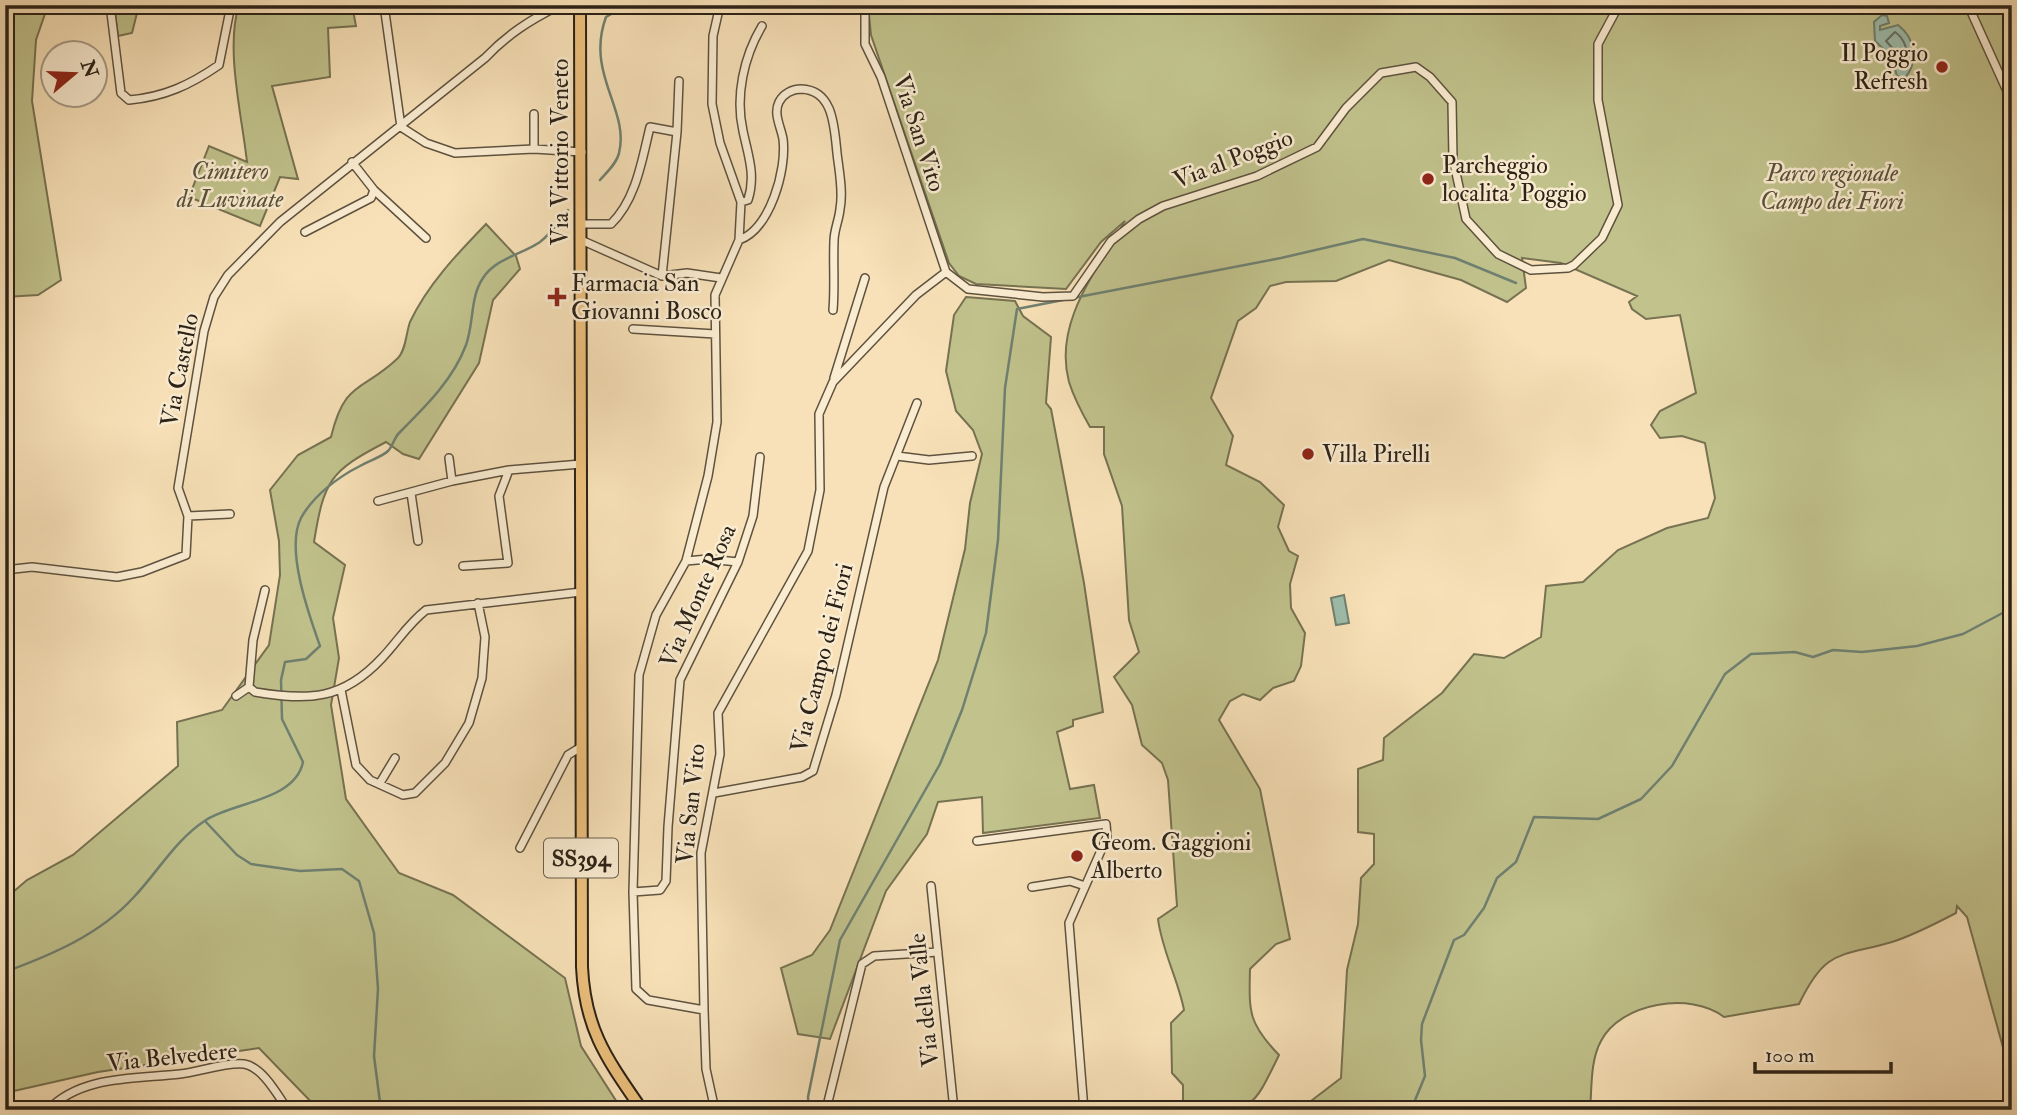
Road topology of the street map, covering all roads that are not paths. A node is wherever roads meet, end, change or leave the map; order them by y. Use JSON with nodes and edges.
{"nodes":[{"id":1,"x":110,"y":5,"type":"edge"},
{"id":2,"x":231,"y":5,"type":"edge"},
{"id":3,"x":384,"y":5,"type":"edge"},
{"id":4,"x":560,"y":5,"type":"edge"},
{"id":5,"x":580,"y":5,"type":"edge"},
{"id":6,"x":720,"y":5,"type":"edge"},
{"id":7,"x":865,"y":5,"type":"edge"},
{"id":8,"x":1619,"y":5,"type":"edge"},
{"id":9,"x":1968,"y":5,"type":"edge"},
{"id":10,"x":762,"y":26,"type":"dead end"},
{"id":11,"x":679,"y":81,"type":"dead end"},
{"id":12,"x":2012,"y":102,"type":"edge"},
{"id":13,"x":534,"y":114,"type":"dead end"},
{"id":14,"x":401,"y":127,"type":"junction"},
{"id":15,"x":677,"y":132,"type":"junction"},
{"id":16,"x":534,"y":149,"type":"junction"},
{"id":17,"x":582,"y":152,"type":"junction"},
{"id":18,"x":352,"y":162,"type":"junction"},
{"id":19,"x":373,"y":190,"type":"junction"},
{"id":20,"x":741,"y":202,"type":"junction"},
{"id":21,"x":582,"y":224,"type":"junction"},
{"id":22,"x":304,"y":232,"type":"dead end"},
{"id":23,"x":426,"y":238,"type":"dead end"},
{"id":24,"x":582,"y":240,"type":"junction"},
{"id":25,"x":739,"y":240,"type":"junction"},
{"id":26,"x":946,"y":272,"type":"junction"},
{"id":27,"x":662,"y":276,"type":"junction"},
{"id":28,"x":721,"y":278,"type":"junction"},
{"id":29,"x":865,"y":278,"type":"dead end"},
{"id":30,"x":833,"y":310,"type":"dead end"},
{"id":31,"x":633,"y":329,"type":"dead end"},
{"id":32,"x":715,"y":334,"type":"junction"},
{"id":33,"x":833,"y":382,"type":"junction"},
{"id":34,"x":917,"y":403,"type":"dead end"},
{"id":35,"x":897,"y":456,"type":"junction"},
{"id":36,"x":972,"y":456,"type":"dead end"},
{"id":37,"x":760,"y":457,"type":"dead end"},
{"id":38,"x":449,"y":458,"type":"dead end"},
{"id":39,"x":581,"y":464,"type":"junction"},
{"id":40,"x":509,"y":470,"type":"junction"},
{"id":41,"x":452,"y":481,"type":"junction"},
{"id":42,"x":411,"y":493,"type":"junction"},
{"id":43,"x":378,"y":501,"type":"dead end"},
{"id":44,"x":230,"y":514,"type":"dead end"},
{"id":45,"x":188,"y":516,"type":"junction"},
{"id":46,"x":418,"y":541,"type":"dead end"},
{"id":47,"x":686,"y":561,"type":"junction"},
{"id":48,"x":738,"y":562,"type":"junction"},
{"id":49,"x":463,"y":566,"type":"dead end"},
{"id":50,"x":15,"y":569,"type":"junction"},
{"id":51,"x":5,"y":570,"type":"edge"},
{"id":52,"x":5,"y":580,"type":"edge"},
{"id":53,"x":265,"y":590,"type":"dead end"},
{"id":54,"x":581,"y":592,"type":"junction"},
{"id":55,"x":478,"y":603,"type":"junction"},
{"id":56,"x":250,"y":687,"type":"junction"},
{"id":57,"x":341,"y":690,"type":"junction"},
{"id":58,"x":236,"y":696,"type":"dead end"},
{"id":59,"x":581,"y":747,"type":"junction"},
{"id":60,"x":396,"y":758,"type":"dead end"},
{"id":61,"x":380,"y":783,"type":"junction"},
{"id":62,"x":714,"y":793,"type":"junction"},
{"id":63,"x":977,"y":841,"type":"dead end"},
{"id":64,"x":520,"y":848,"type":"dead end"},
{"id":65,"x":931,"y":886,"type":"dead end"},
{"id":66,"x":1085,"y":886,"type":"junction"},
{"id":67,"x":1032,"y":887,"type":"dead end"},
{"id":68,"x":633,"y":892,"type":"junction"},
{"id":69,"x":938,"y":953,"type":"junction"},
{"id":70,"x":704,"y":1010,"type":"junction"},
{"id":71,"x":285,"y":1108,"type":"edge"},
{"id":72,"x":48,"y":1110,"type":"edge"},
{"id":73,"x":642,"y":1110,"type":"edge"},
{"id":74,"x":715,"y":1110,"type":"edge"},
{"id":75,"x":826,"y":1110,"type":"edge"},
{"id":76,"x":954,"y":1110,"type":"edge"},
{"id":77,"x":1084,"y":1110,"type":"edge"}],
"edges":[{"from":1,"to":2,"type":"street"},
{"from":3,"to":14,"type":"street"},
{"from":4,"to":14,"type":"street","name":"Via Castello"},
{"from":5,"to":17,"type":"main road","name":"Via Vittorio Veneto","number":"SS394"},
{"from":6,"to":20,"type":"street"},
{"from":7,"to":26,"type":"street","name":"Via San Vito"},
{"from":8,"to":26,"type":"street","name":"Via al Poggio"},
{"from":9,"to":12,"type":"street"},
{"from":10,"to":20,"type":"street"},
{"from":11,"to":15,"type":"street"},
{"from":13,"to":16,"type":"street"},
{"from":14,"to":16,"type":"street"},
{"from":14,"to":18,"type":"street","name":"Via Castello"},
{"from":15,"to":21,"type":"street"},
{"from":15,"to":27,"type":"street"},
{"from":16,"to":17,"type":"street"},
{"from":17,"to":21,"type":"main road","name":"Via Vittorio Veneto","number":"SS394"},
{"from":18,"to":19,"type":"street"},
{"from":18,"to":45,"type":"street","name":"Via Castello"},
{"from":19,"to":22,"type":"street"},
{"from":19,"to":23,"type":"street"},
{"from":20,"to":25,"type":"street"},
{"from":21,"to":24,"type":"main road","name":"Via Vittorio Veneto","number":"SS394"},
{"from":24,"to":27,"type":"street"},
{"from":24,"to":39,"type":"main road","name":"Via Vittorio Veneto","number":"SS394"},
{"from":25,"to":28,"type":"street"},
{"from":25,"to":30,"type":"street"},
{"from":26,"to":33,"type":"street"},
{"from":27,"to":28,"type":"street"},
{"from":28,"to":32,"type":"street"},
{"from":29,"to":33,"type":"street"},
{"from":31,"to":32,"type":"street"},
{"from":32,"to":47,"type":"street"},
{"from":33,"to":62,"type":"street","name":"Via San Vito"},
{"from":34,"to":35,"type":"street","name":"Via Campo dei Fiori"},
{"from":35,"to":36,"type":"street"},
{"from":35,"to":62,"type":"street","name":"Via Campo dei Fiori"},
{"from":37,"to":48,"type":"street","name":"Via Monte Rosa"},
{"from":38,"to":41,"type":"street"},
{"from":39,"to":40,"type":"street"},
{"from":39,"to":54,"type":"main road","name":"Via Vittorio Veneto","number":"SS394"},
{"from":40,"to":41,"type":"street"},
{"from":40,"to":49,"type":"street"},
{"from":41,"to":42,"type":"street"},
{"from":42,"to":43,"type":"street"},
{"from":42,"to":46,"type":"street"},
{"from":44,"to":45,"type":"street"},
{"from":45,"to":50,"type":"street","name":"Via Castello"},
{"from":47,"to":48,"type":"street"},
{"from":47,"to":68,"type":"street"},
{"from":48,"to":68,"type":"street","name":"Via Monte Rosa"},
{"from":50,"to":51,"type":"street","name":"Via Castello"},
{"from":50,"to":52,"type":"street"},
{"from":53,"to":56,"type":"street"},
{"from":54,"to":55,"type":"street"},
{"from":54,"to":59,"type":"main road","number":"SS394"},
{"from":55,"to":57,"type":"street"},
{"from":55,"to":61,"type":"street"},
{"from":56,"to":57,"type":"street"},
{"from":56,"to":58,"type":"street"},
{"from":57,"to":61,"type":"street"},
{"from":59,"to":64,"type":"street"},
{"from":59,"to":73,"type":"main road","number":"SS394"},
{"from":60,"to":61,"type":"street"},
{"from":62,"to":70,"type":"street","name":"Via San Vito"},
{"from":63,"to":66,"type":"street"},
{"from":65,"to":69,"type":"street","name":"Via della Valle"},
{"from":66,"to":67,"type":"street"},
{"from":66,"to":77,"type":"street"},
{"from":68,"to":70,"type":"street"},
{"from":69,"to":75,"type":"street"},
{"from":69,"to":76,"type":"street","name":"Via della Valle"},
{"from":70,"to":74,"type":"street","name":"Via San Vito"},
{"from":71,"to":72,"type":"street","name":"Via Belvedere"}]}
